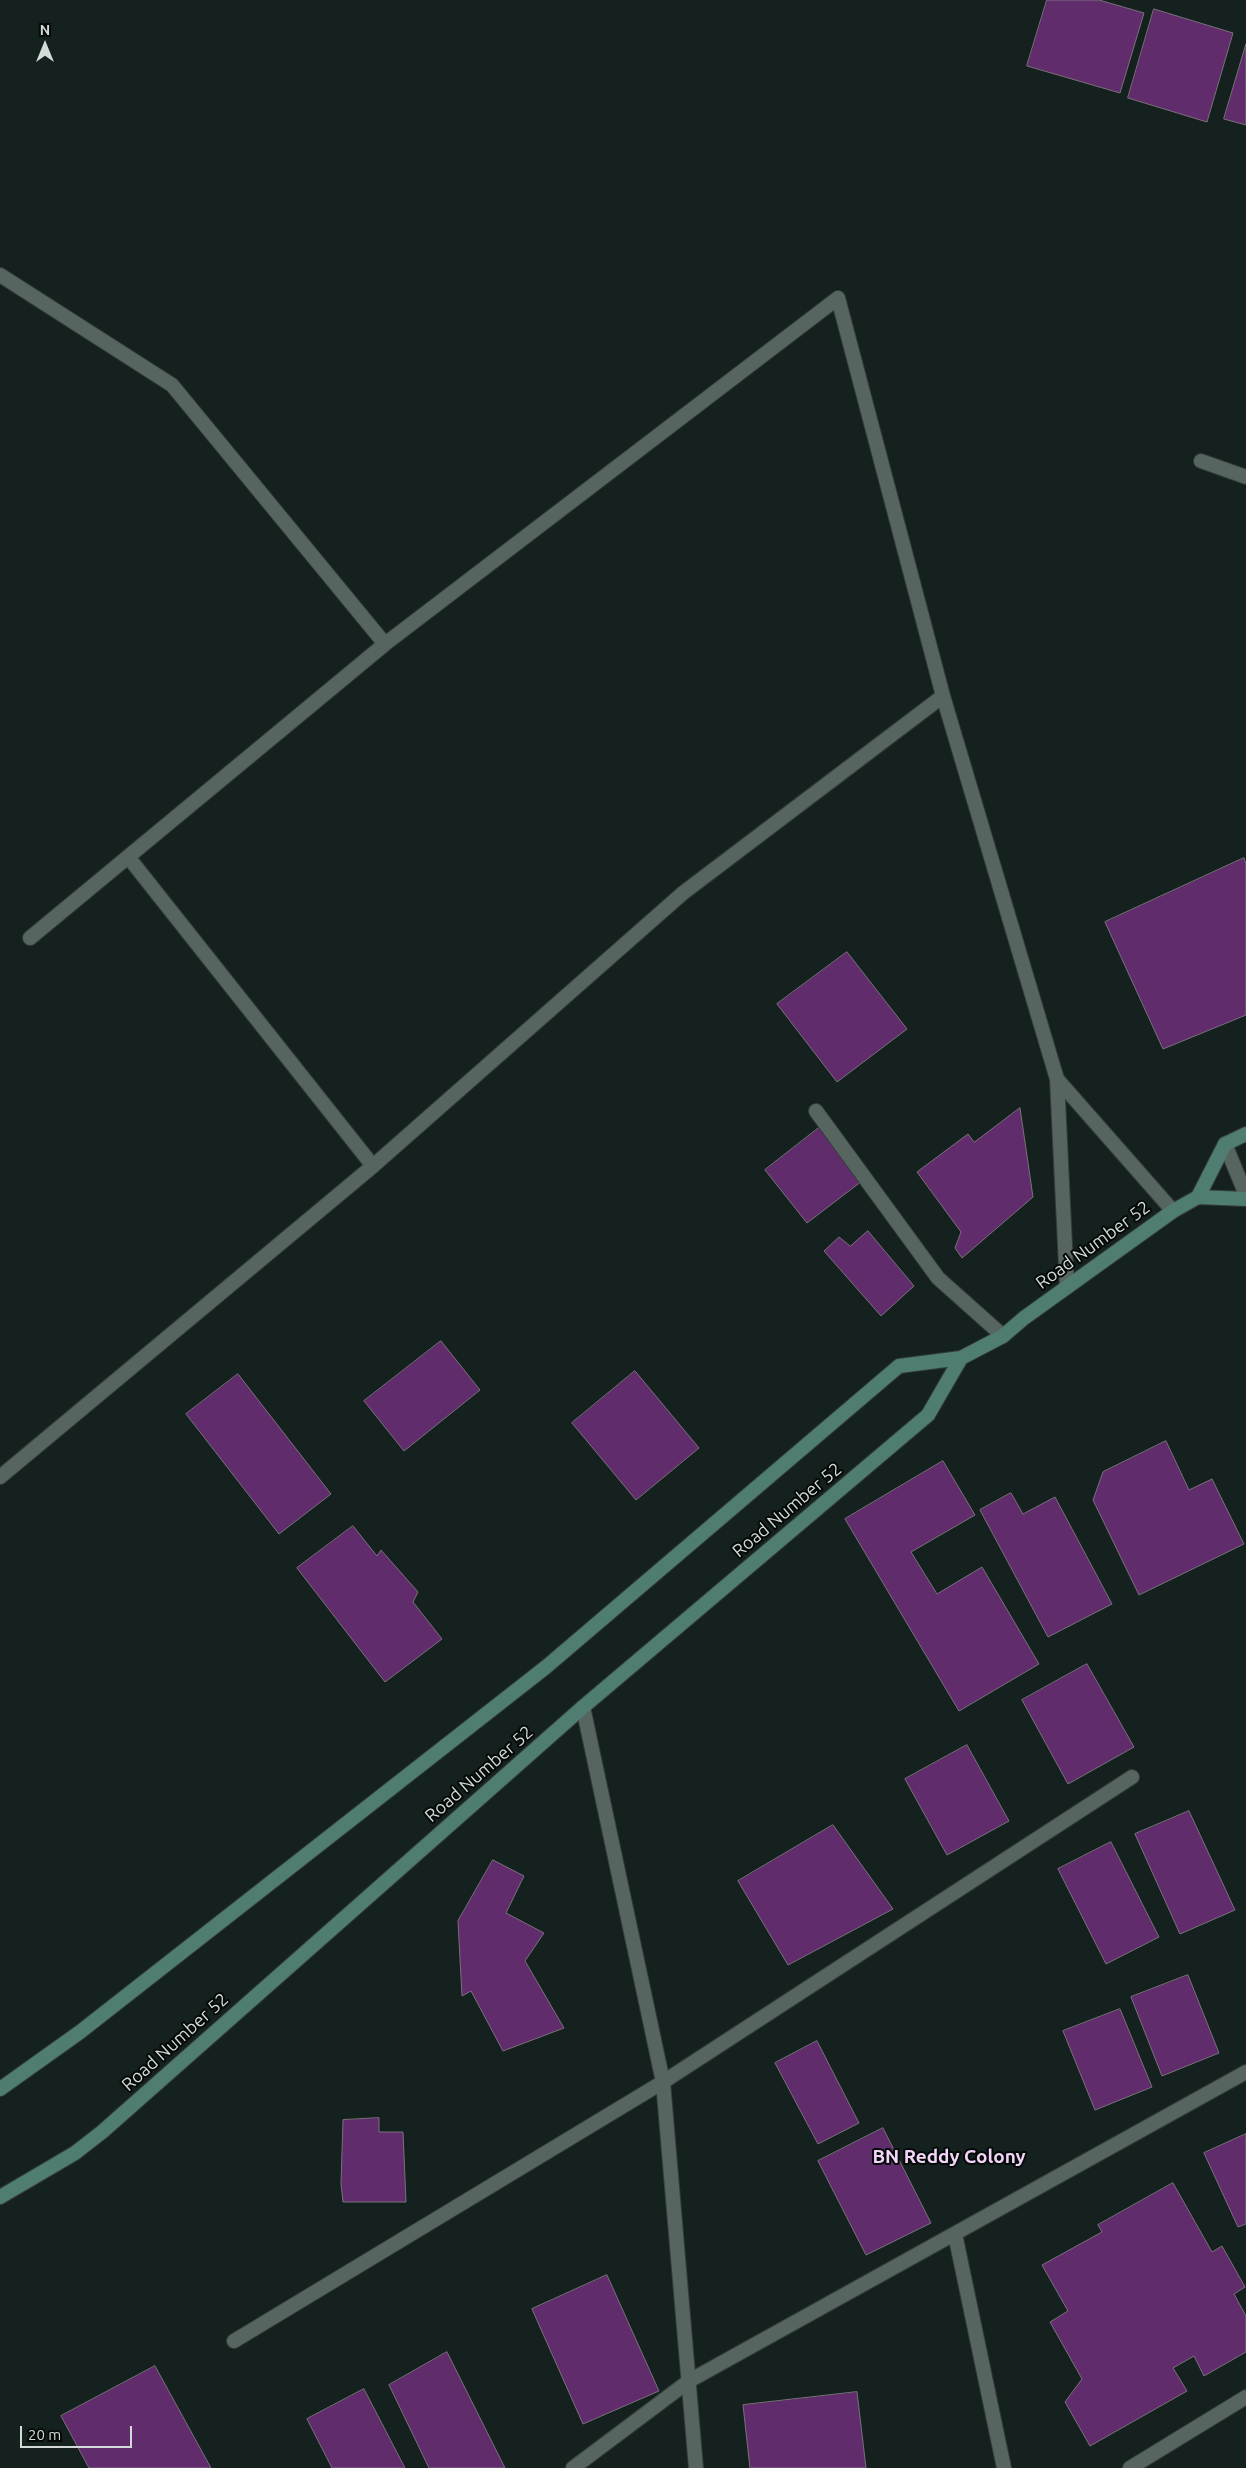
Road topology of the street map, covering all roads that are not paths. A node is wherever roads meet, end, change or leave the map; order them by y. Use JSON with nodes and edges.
{"nodes":[{"id":1,"x":0,"y":275,"type":"edge"},
{"id":2,"x":1201,"y":461,"type":"dead end"},
{"id":3,"x":1246,"y":477,"type":"edge"},
{"id":4,"x":385,"y":644,"type":"junction"},
{"id":5,"x":943,"y":696,"type":"junction"},
{"id":6,"x":129,"y":858,"type":"junction"},
{"id":7,"x":30,"y":938,"type":"dead end"},
{"id":8,"x":1057,"y":1079,"type":"junction"},
{"id":9,"x":816,"y":1111,"type":"dead end"},
{"id":10,"x":1246,"y":1134,"type":"edge"},
{"id":11,"x":1225,"y":1144,"type":"junction"},
{"id":12,"x":373,"y":1166,"type":"junction"},
{"id":13,"x":1246,"y":1194,"type":"edge"},
{"id":14,"x":1198,"y":1197,"type":"junction"},
{"id":15,"x":1246,"y":1199,"type":"edge"},
{"id":16,"x":1173,"y":1211,"type":"junction"},
{"id":17,"x":1067,"y":1287,"type":"junction"},
{"id":18,"x":1003,"y":1336,"type":"junction"},
{"id":19,"x":961,"y":1358,"type":"junction"},
{"id":20,"x":0,"y":1477,"type":"edge"},
{"id":21,"x":584,"y":1707,"type":"junction"},
{"id":22,"x":1132,"y":1777,"type":"dead end"},
{"id":23,"x":1246,"y":2072,"type":"edge"},
{"id":24,"x":663,"y":2082,"type":"junction"},
{"id":25,"x":0,"y":2089,"type":"edge"},
{"id":26,"x":0,"y":2197,"type":"edge"},
{"id":27,"x":955,"y":2234,"type":"junction"},
{"id":28,"x":234,"y":2341,"type":"dead end"},
{"id":29,"x":689,"y":2381,"type":"junction"},
{"id":30,"x":1246,"y":2398,"type":"edge"},
{"id":31,"x":573,"y":2468,"type":"edge"},
{"id":32,"x":696,"y":2468,"type":"edge"},
{"id":33,"x":1004,"y":2468,"type":"edge"},
{"id":34,"x":1130,"y":2468,"type":"edge"}],
"edges":[{"from":1,"to":4,"type":"street"},
{"from":2,"to":3,"type":"street"},
{"from":4,"to":5,"type":"street"},
{"from":4,"to":6,"type":"street"},
{"from":5,"to":8,"type":"street"},
{"from":5,"to":12,"type":"street"},
{"from":6,"to":7,"type":"street"},
{"from":6,"to":12,"type":"street"},
{"from":8,"to":16,"type":"street"},
{"from":8,"to":17,"type":"street"},
{"from":9,"to":18,"type":"street"},
{"from":10,"to":11,"type":"main road"},
{"from":11,"to":13,"type":"street"},
{"from":11,"to":14,"type":"main road"},
{"from":12,"to":20,"type":"street"},
{"from":14,"to":15,"type":"main road"},
{"from":14,"to":16,"type":"main road","name":"Road Number 52"},
{"from":16,"to":17,"type":"main road","name":"Road Number 52"},
{"from":17,"to":18,"type":"main road","name":"Road Number 52"},
{"from":18,"to":19,"type":"main road","name":"Road Number 52"},
{"from":19,"to":21,"type":"main road","name":"Road Number 52"},
{"from":19,"to":25,"type":"main road","name":"Road Number 52"},
{"from":21,"to":24,"type":"street"},
{"from":21,"to":26,"type":"main road","name":"Road Number 52"},
{"from":22,"to":24,"type":"street"},
{"from":23,"to":27,"type":"street"},
{"from":24,"to":28,"type":"street"},
{"from":24,"to":29,"type":"street"},
{"from":27,"to":29,"type":"street"},
{"from":27,"to":33,"type":"street"},
{"from":29,"to":31,"type":"street"},
{"from":29,"to":32,"type":"street"},
{"from":30,"to":34,"type":"street"}]}
